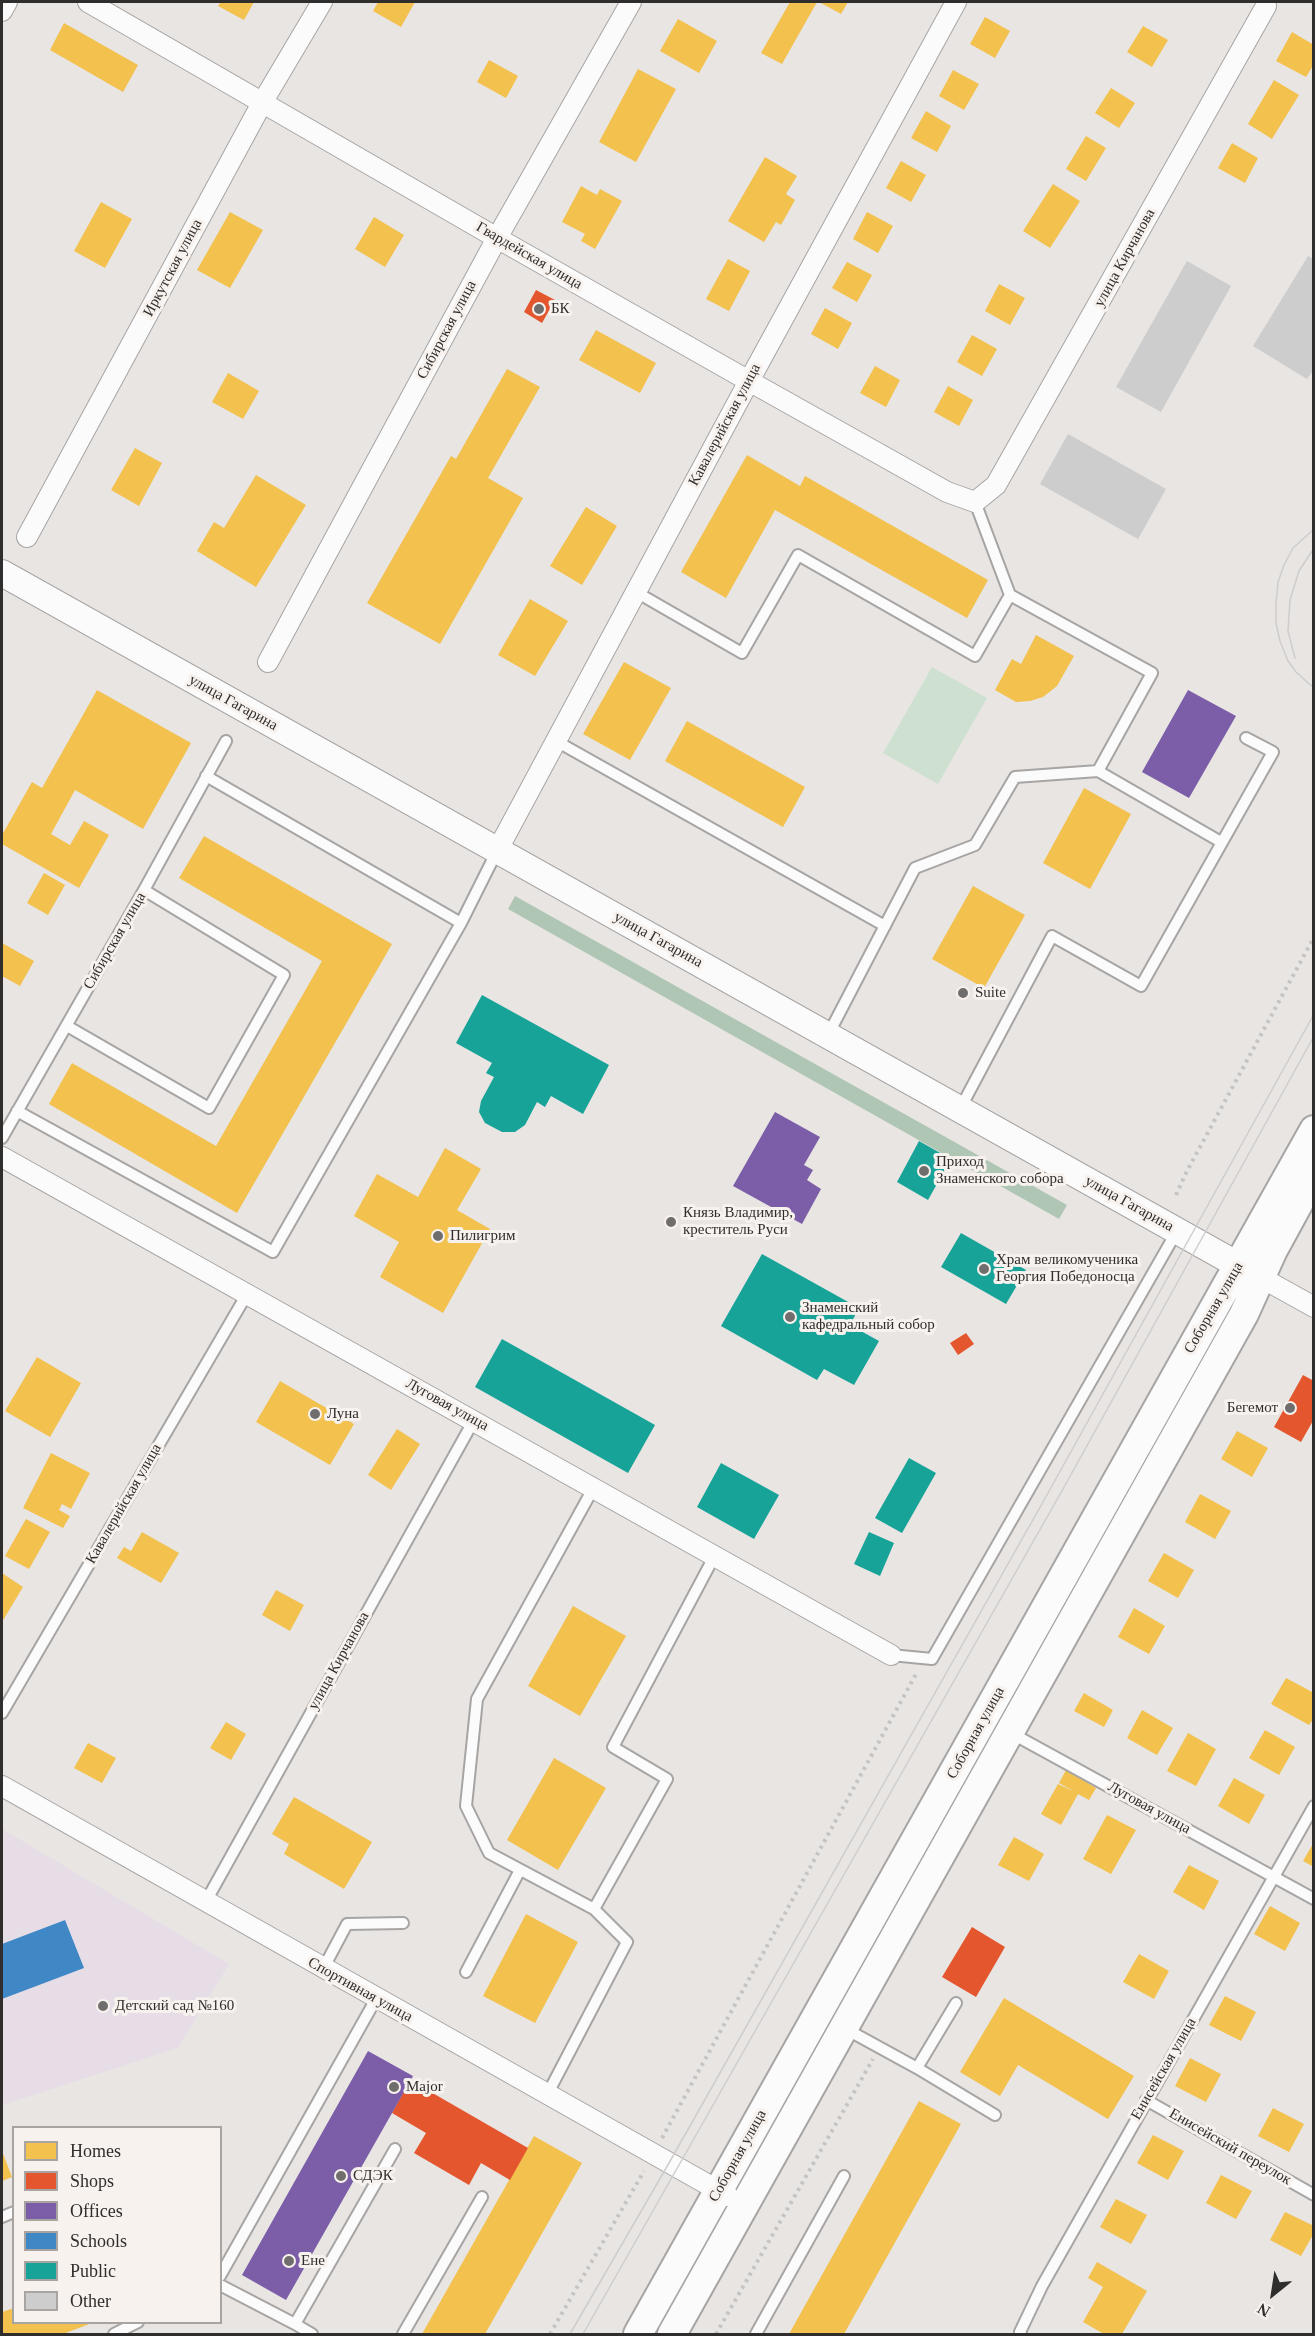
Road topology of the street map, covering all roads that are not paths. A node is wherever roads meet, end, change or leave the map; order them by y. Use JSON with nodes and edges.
{"nodes":[{"id":1,"x":7,"y":2,"type":"edge"},
{"id":2,"x":87,"y":2,"type":"edge"},
{"id":3,"x":322,"y":2,"type":"edge"},
{"id":4,"x":631,"y":2,"type":"edge"},
{"id":5,"x":956,"y":2,"type":"edge"},
{"id":6,"x":1266,"y":6,"type":"dead end"},
{"id":7,"x":2,"y":11,"type":"edge"},
{"id":8,"x":262,"y":103,"type":"junction"},
{"id":9,"x":497,"y":238,"type":"junction"},
{"id":10,"x":749,"y":381,"type":"junction"},
{"id":11,"x":975,"y":502,"type":"junction"},
{"id":12,"x":27,"y":537,"type":"dead end"},
{"id":13,"x":2,"y":573,"type":"edge"},
{"id":14,"x":636,"y":592,"type":"junction"},
{"id":15,"x":1010,"y":595,"type":"junction"},
{"id":16,"x":268,"y":662,"type":"dead end"},
{"id":17,"x":1246,"y":738,"type":"dead end"},
{"id":18,"x":226,"y":741,"type":"dead end"},
{"id":19,"x":556,"y":741,"type":"junction"},
{"id":20,"x":1098,"y":771,"type":"junction"},
{"id":21,"x":206,"y":776,"type":"junction"},
{"id":22,"x":1221,"y":842,"type":"junction"},
{"id":23,"x":497,"y":850,"type":"junction"},
{"id":24,"x":144,"y":890,"type":"junction"},
{"id":25,"x":461,"y":923,"type":"junction"},
{"id":26,"x":885,"y":926,"type":"junction"},
{"id":27,"x":67,"y":1026,"type":"junction"},
{"id":28,"x":828,"y":1035,"type":"junction"},
{"id":29,"x":960,"y":1109,"type":"junction"},
{"id":30,"x":17,"y":1111,"type":"junction"},
{"id":31,"x":1314,"y":1130,"type":"edge"},
{"id":32,"x":2,"y":1138,"type":"edge"},
{"id":33,"x":2,"y":1156,"type":"edge"},
{"id":34,"x":1314,"y":1174,"type":"edge"},
{"id":35,"x":1177,"y":1231,"type":"junction"},
{"id":36,"x":1249,"y":1271,"type":"junction"},
{"id":37,"x":247,"y":1294,"type":"junction"},
{"id":38,"x":1314,"y":1307,"type":"edge"},
{"id":39,"x":474,"y":1420,"type":"junction"},
{"id":40,"x":594,"y":1487,"type":"junction"},
{"id":41,"x":715,"y":1555,"type":"junction"},
{"id":42,"x":891,"y":1655,"type":"joint"},
{"id":43,"x":2,"y":1713,"type":"edge"},
{"id":44,"x":984,"y":1718,"type":"junction"},
{"id":45,"x":1009,"y":1732,"type":"junction"},
{"id":46,"x":2,"y":1786,"type":"edge"},
{"id":47,"x":1314,"y":1806,"type":"edge"},
{"id":48,"x":520,"y":1870,"type":"junction"},
{"id":49,"x":1274,"y":1877,"type":"junction"},
{"id":50,"x":1314,"y":1899,"type":"edge"},
{"id":51,"x":205,"y":1903,"type":"junction"},
{"id":52,"x":594,"y":1909,"type":"junction"},
{"id":53,"x":403,"y":1923,"type":"dead end"},
{"id":54,"x":323,"y":1969,"type":"junction"},
{"id":55,"x":466,"y":1972,"type":"dead end"},
{"id":56,"x":376,"y":1999,"type":"junction"},
{"id":57,"x":956,"y":2003,"type":"dead end"},
{"id":58,"x":844,"y":2028,"type":"junction"},
{"id":59,"x":917,"y":2068,"type":"junction"},
{"id":60,"x":547,"y":2095,"type":"junction"},
{"id":61,"x":1146,"y":2100,"type":"junction"},
{"id":62,"x":995,"y":2115,"type":"dead end"},
{"id":63,"x":395,"y":2149,"type":"dead end"},
{"id":64,"x":844,"y":2176,"type":"dead end"},
{"id":65,"x":719,"y":2191,"type":"junction"},
{"id":66,"x":1314,"y":2195,"type":"edge"},
{"id":67,"x":482,"y":2197,"type":"dead end"},
{"id":68,"x":744,"y":2205,"type":"junction"},
{"id":69,"x":222,"y":2272,"type":"edge"},
{"id":70,"x":222,"y":2286,"type":"edge"},
{"id":71,"x":134,"y":2324,"type":"edge"},
{"id":72,"x":295,"y":2324,"type":"junction"},
{"id":73,"x":114,"y":2334,"type":"edge"},
{"id":74,"x":312,"y":2334,"type":"edge"},
{"id":75,"x":403,"y":2334,"type":"edge"},
{"id":76,"x":638,"y":2334,"type":"edge"},
{"id":77,"x":672,"y":2334,"type":"edge"},
{"id":78,"x":756,"y":2334,"type":"edge"},
{"id":79,"x":1021,"y":2334,"type":"edge"}],
"edges":[{"from":1,"to":7,"type":"street"},
{"from":2,"to":8,"type":"street","name":"Гвардейская улица"},
{"from":3,"to":8,"type":"street","name":"Иркутская улица"},
{"from":4,"to":9,"type":"street","name":"Сибирская улица"},
{"from":5,"to":10,"type":"street","name":"Кавалерийская улица"},
{"from":6,"to":11,"type":"street","name":"улица Кирчанова"},
{"from":8,"to":9,"type":"street","name":"Гвардейская улица"},
{"from":8,"to":12,"type":"street","name":"Иркутская улица"},
{"from":9,"to":10,"type":"street","name":"Гвардейская улица"},
{"from":9,"to":16,"type":"street","name":"Сибирская улица"},
{"from":10,"to":11,"type":"street","name":"Гвардейская улица"},
{"from":10,"to":14,"type":"street","name":"Кавалерийская улица"},
{"from":11,"to":15,"type":"lane"},
{"from":13,"to":23,"type":"street","name":"улица Гагарина"},
{"from":14,"to":15,"type":"lane"},
{"from":14,"to":19,"type":"street","name":"Кавалерийская улица"},
{"from":15,"to":20,"type":"lane"},
{"from":17,"to":22,"type":"lane"},
{"from":18,"to":21,"type":"lane","name":"Сибирская улица"},
{"from":19,"to":23,"type":"street","name":"Кавалерийская улица"},
{"from":19,"to":26,"type":"lane"},
{"from":20,"to":22,"type":"lane"},
{"from":20,"to":26,"type":"lane"},
{"from":21,"to":24,"type":"lane","name":"Сибирская улица"},
{"from":21,"to":25,"type":"lane"},
{"from":22,"to":29,"type":"lane"},
{"from":23,"to":25,"type":"lane"},
{"from":23,"to":28,"type":"street","name":"улица Гагарина"},
{"from":24,"to":27,"type":"lane","name":"Сибирская улица"},
{"from":24,"to":27,"type":"lane"},
{"from":25,"to":30,"type":"lane"},
{"from":26,"to":28,"type":"lane"},
{"from":27,"to":30,"type":"lane","name":"Сибирская улица"},
{"from":28,"to":29,"type":"street","name":"улица Гагарина"},
{"from":29,"to":35,"type":"street","name":"улица Гагарина"},
{"from":30,"to":32,"type":"lane","name":"Сибирская улица"},
{"from":31,"to":36,"type":"main road","name":"Соборная улица"},
{"from":33,"to":37,"type":"street","name":"Луговая улица"},
{"from":34,"to":36,"type":"main road","name":"Соборная улица"},
{"from":35,"to":36,"type":"street","name":"улица Гагарина"},
{"from":35,"to":42,"type":"lane"},
{"from":36,"to":38,"type":"street","name":"улица Гагарина"},
{"from":36,"to":44,"type":"main road","name":"Соборная улица"},
{"from":36,"to":45,"type":"main road","name":"Соборная улица"},
{"from":37,"to":39,"type":"street","name":"Луговая улица"},
{"from":37,"to":43,"type":"lane","name":"Кавалерийская улица"},
{"from":39,"to":40,"type":"street","name":"Луговая улица"},
{"from":39,"to":51,"type":"lane","name":"улица Кирчанова"},
{"from":40,"to":41,"type":"street","name":"Луговая улица"},
{"from":40,"to":48,"type":"lane"},
{"from":41,"to":42,"type":"street","name":"Луговая улица"},
{"from":41,"to":52,"type":"lane"},
{"from":44,"to":45,"type":"street","name":"Луговая улица"},
{"from":44,"to":65,"type":"main road","name":"Соборная улица"},
{"from":45,"to":49,"type":"lane","name":"Луговая улица"},
{"from":45,"to":58,"type":"main road","name":"Соборная улица"},
{"from":46,"to":51,"type":"street","name":"Спортивная улица"},
{"from":47,"to":49,"type":"lane","name":"Енисейская улица"},
{"from":48,"to":52,"type":"lane"},
{"from":48,"to":55,"type":"lane"},
{"from":49,"to":50,"type":"lane","name":"Луговая улица"},
{"from":49,"to":61,"type":"lane","name":"Енисейская улица"},
{"from":51,"to":54,"type":"street","name":"Спортивная улица"},
{"from":52,"to":60,"type":"lane"},
{"from":53,"to":54,"type":"lane"},
{"from":54,"to":56,"type":"street","name":"Спортивная улица"},
{"from":56,"to":60,"type":"street","name":"Спортивная улица"},
{"from":56,"to":69,"type":"lane"},
{"from":57,"to":59,"type":"lane"},
{"from":58,"to":59,"type":"lane"},
{"from":58,"to":68,"type":"main road","name":"Соборная улица"},
{"from":59,"to":62,"type":"lane"},
{"from":60,"to":65,"type":"street","name":"Спортивная улица"},
{"from":61,"to":66,"type":"lane","name":"Енисейский переулок"},
{"from":61,"to":79,"type":"lane","name":"Енисейская улица"},
{"from":63,"to":72,"type":"lane"},
{"from":64,"to":78,"type":"lane"},
{"from":65,"to":68,"type":"street","name":"Спортивная улица"},
{"from":65,"to":76,"type":"main road","name":"Соборная улица"},
{"from":67,"to":75,"type":"lane"},
{"from":68,"to":77,"type":"main road","name":"Соборная улица"},
{"from":70,"to":72,"type":"lane"},
{"from":71,"to":73,"type":"lane"},
{"from":72,"to":74,"type":"lane"}]}
